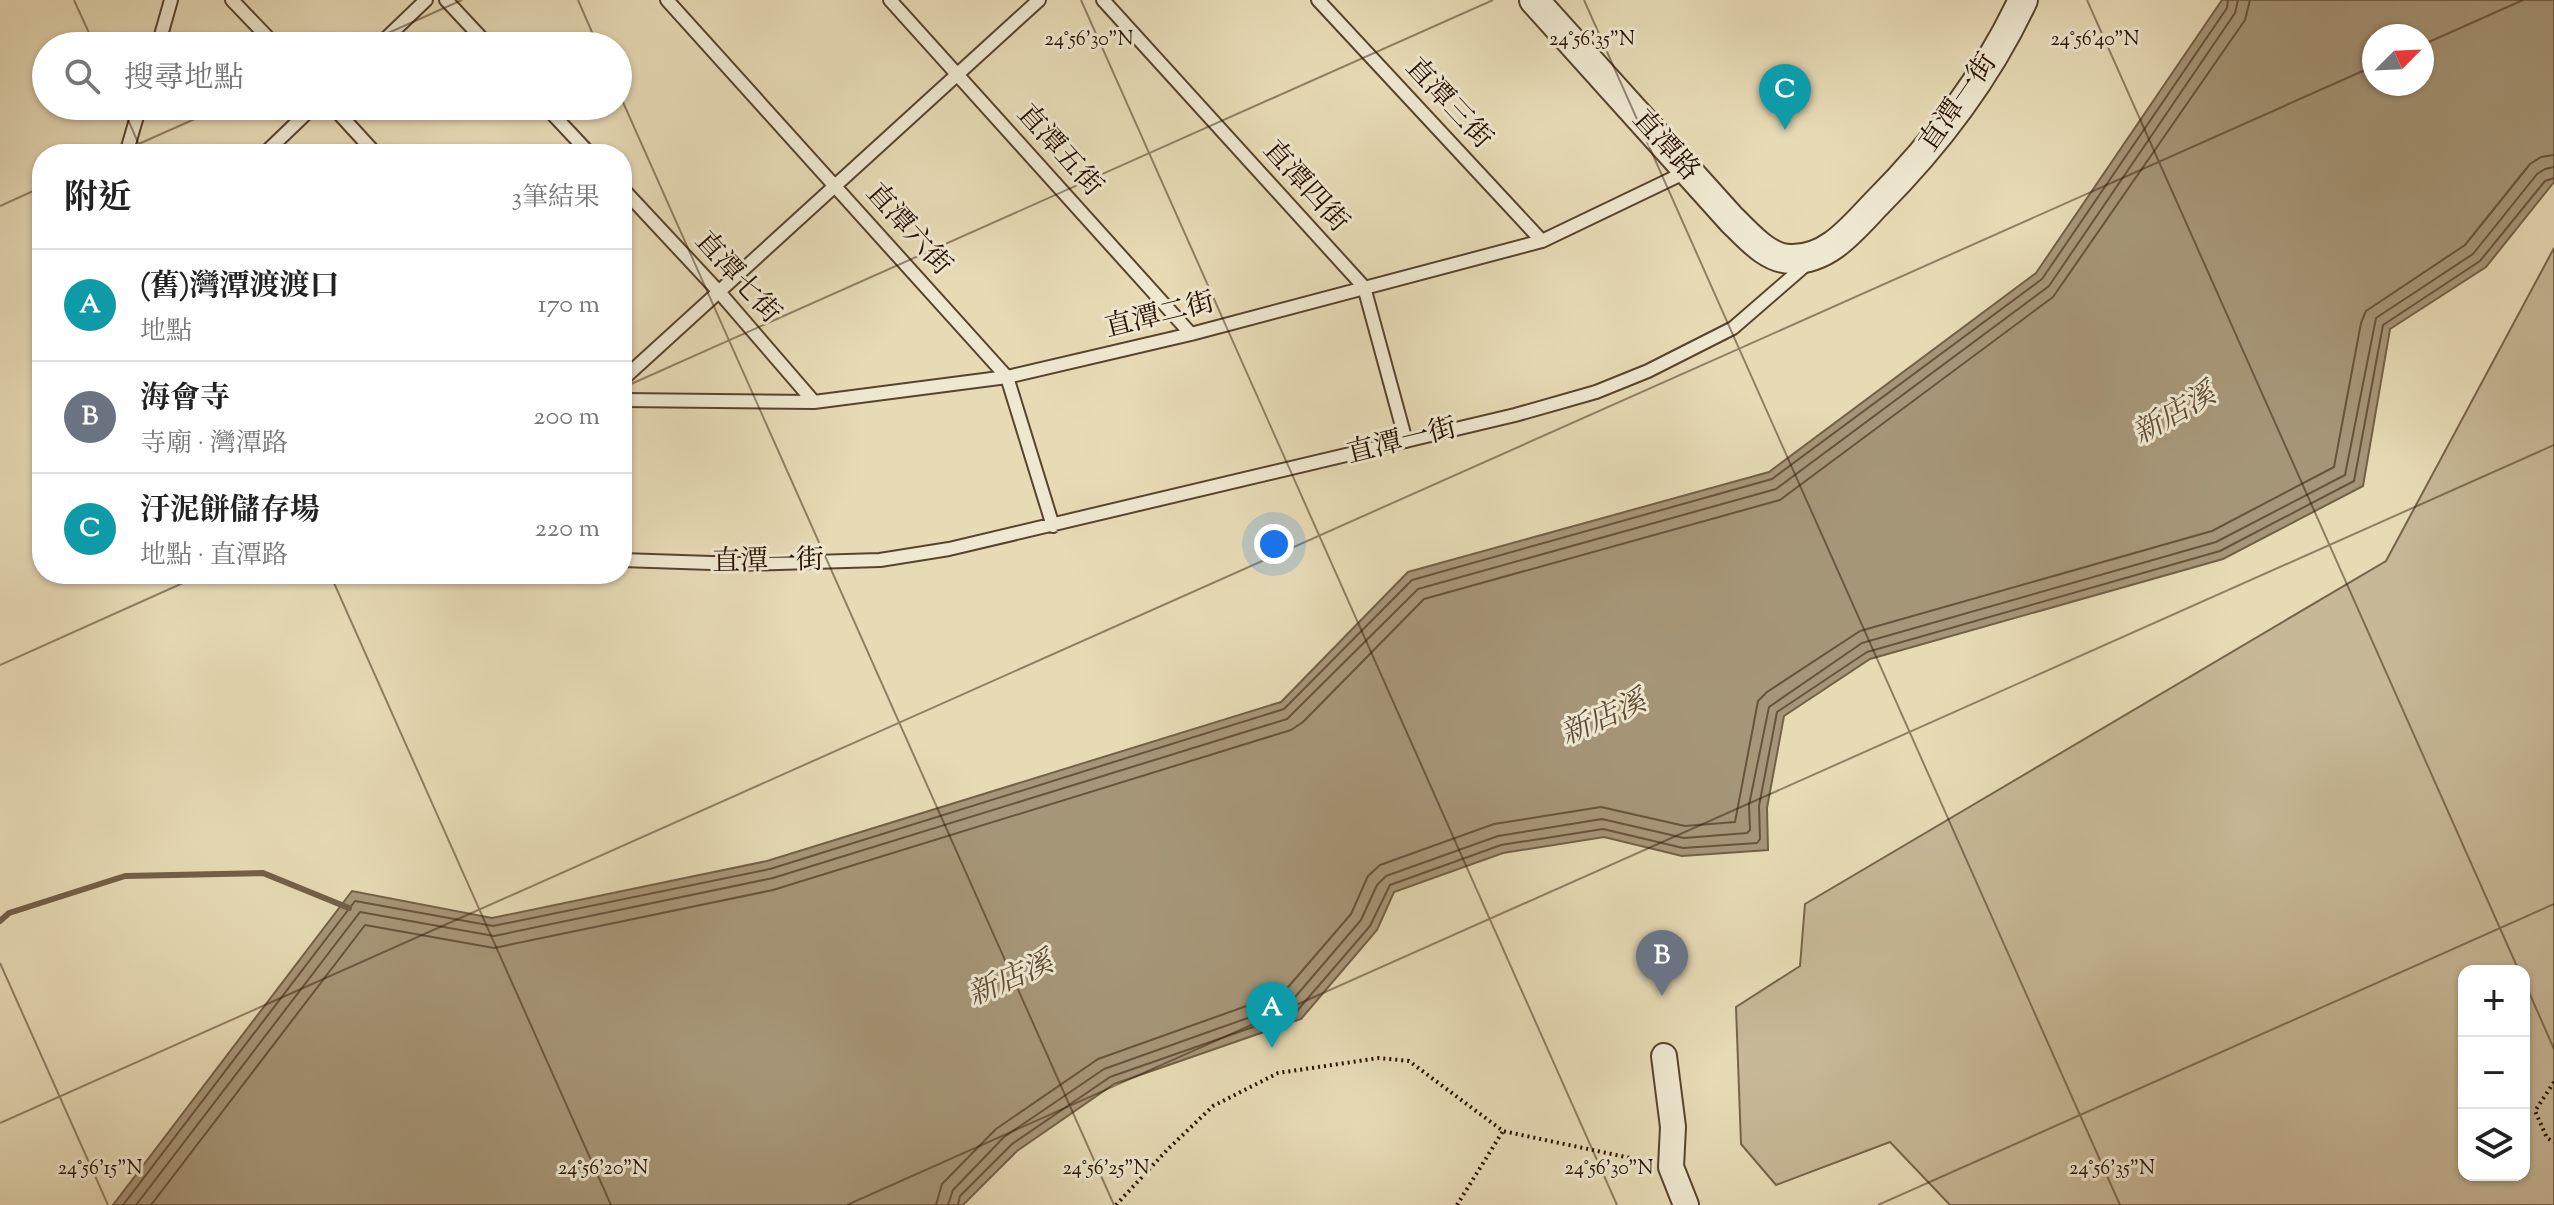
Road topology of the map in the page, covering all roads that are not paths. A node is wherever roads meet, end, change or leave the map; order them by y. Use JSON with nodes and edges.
{"nodes":[{"id":1,"x":171,"y":0,"type":"edge"},
{"id":2,"x":232,"y":0,"type":"edge"},
{"id":3,"x":426,"y":0,"type":"edge"},
{"id":4,"x":446,"y":0,"type":"edge"},
{"id":5,"x":667,"y":0,"type":"edge"},
{"id":6,"x":890,"y":0,"type":"edge"},
{"id":7,"x":1039,"y":0,"type":"edge"},
{"id":8,"x":1103,"y":0,"type":"edge"},
{"id":9,"x":1318,"y":0,"type":"edge"},
{"id":10,"x":1534,"y":0,"type":"edge"},
{"id":11,"x":2023,"y":0,"type":"edge"},
{"id":12,"x":162,"y":32,"type":"edge"},
{"id":13,"x":263,"y":32,"type":"edge"},
{"id":14,"x":393,"y":32,"type":"edge"},
{"id":15,"x":476,"y":32,"type":"edge"},
{"id":16,"x":958,"y":75,"type":"junction"},
{"id":17,"x":136,"y":120,"type":"edge"},
{"id":18,"x":299,"y":120,"type":"edge"},
{"id":19,"x":345,"y":120,"type":"edge"},
{"id":20,"x":558,"y":120,"type":"edge"},
{"id":21,"x":129,"y":144,"type":"edge"},
{"id":22,"x":274,"y":144,"type":"edge"},
{"id":23,"x":367,"y":144,"type":"edge"},
{"id":24,"x":581,"y":144,"type":"edge"},
{"id":25,"x":1688,"y":171,"type":"junction"},
{"id":26,"x":837,"y":186,"type":"junction"},
{"id":27,"x":632,"y":199,"type":"edge"},
{"id":28,"x":1542,"y":241,"type":"junction"},
{"id":29,"x":1814,"y":258,"type":"junction"},
{"id":30,"x":1364,"y":287,"type":"junction"},
{"id":31,"x":720,"y":293,"type":"junction"},
{"id":32,"x":1191,"y":334,"type":"junction"},
{"id":33,"x":632,"y":371,"type":"edge"},
{"id":34,"x":1007,"y":377,"type":"junction"},
{"id":35,"x":632,"y":400,"type":"edge"},
{"id":36,"x":814,"y":402,"type":"junction"},
{"id":37,"x":1406,"y":441,"type":"junction"},
{"id":38,"x":1053,"y":526,"type":"junction"},
{"id":39,"x":632,"y":560,"type":"edge"},
{"id":40,"x":1664,"y":1056,"type":"dead end"},
{"id":41,"x":1686,"y":1205,"type":"edge"}],
"edges":[{"from":1,"to":12,"type":"lane"},
{"from":2,"to":13,"type":"lane"},
{"from":3,"to":14,"type":"lane"},
{"from":4,"to":15,"type":"lane"},
{"from":5,"to":26,"type":"lane","name":"直潭六街"},
{"from":6,"to":16,"type":"lane","name":"直潭五街"},
{"from":7,"to":16,"type":"lane"},
{"from":8,"to":30,"type":"lane","name":"直潭四街"},
{"from":9,"to":28,"type":"lane","name":"直潭三街"},
{"from":10,"to":25,"type":"street","name":"直潭路"},
{"from":11,"to":29,"type":"street","name":"直潭一街"},
{"from":16,"to":26,"type":"lane"},
{"from":16,"to":32,"type":"lane","name":"直潭五街"},
{"from":17,"to":21,"type":"lane"},
{"from":18,"to":22,"type":"lane"},
{"from":19,"to":23,"type":"lane"},
{"from":20,"to":24,"type":"lane"},
{"from":25,"to":28,"type":"lane","name":"直潭二街"},
{"from":25,"to":29,"type":"street","name":"直潭路"},
{"from":26,"to":31,"type":"lane"},
{"from":26,"to":34,"type":"lane","name":"直潭六街"},
{"from":27,"to":31,"type":"lane","name":"直潭七街"},
{"from":28,"to":30,"type":"lane","name":"直潭二街"},
{"from":29,"to":37,"type":"lane","name":"直潭一街"},
{"from":30,"to":32,"type":"lane","name":"直潭二街"},
{"from":30,"to":37,"type":"lane","name":"直潭四街"},
{"from":31,"to":33,"type":"lane"},
{"from":31,"to":36,"type":"lane","name":"直潭七街"},
{"from":32,"to":34,"type":"lane","name":"直潭二街"},
{"from":34,"to":36,"type":"lane","name":"直潭二街"},
{"from":34,"to":38,"type":"lane","name":"直潭六街"},
{"from":35,"to":36,"type":"lane","name":"直潭二街"},
{"from":37,"to":38,"type":"lane","name":"直潭一街"},
{"from":38,"to":39,"type":"lane","name":"直潭一街"},
{"from":40,"to":41,"type":"street"}]}
